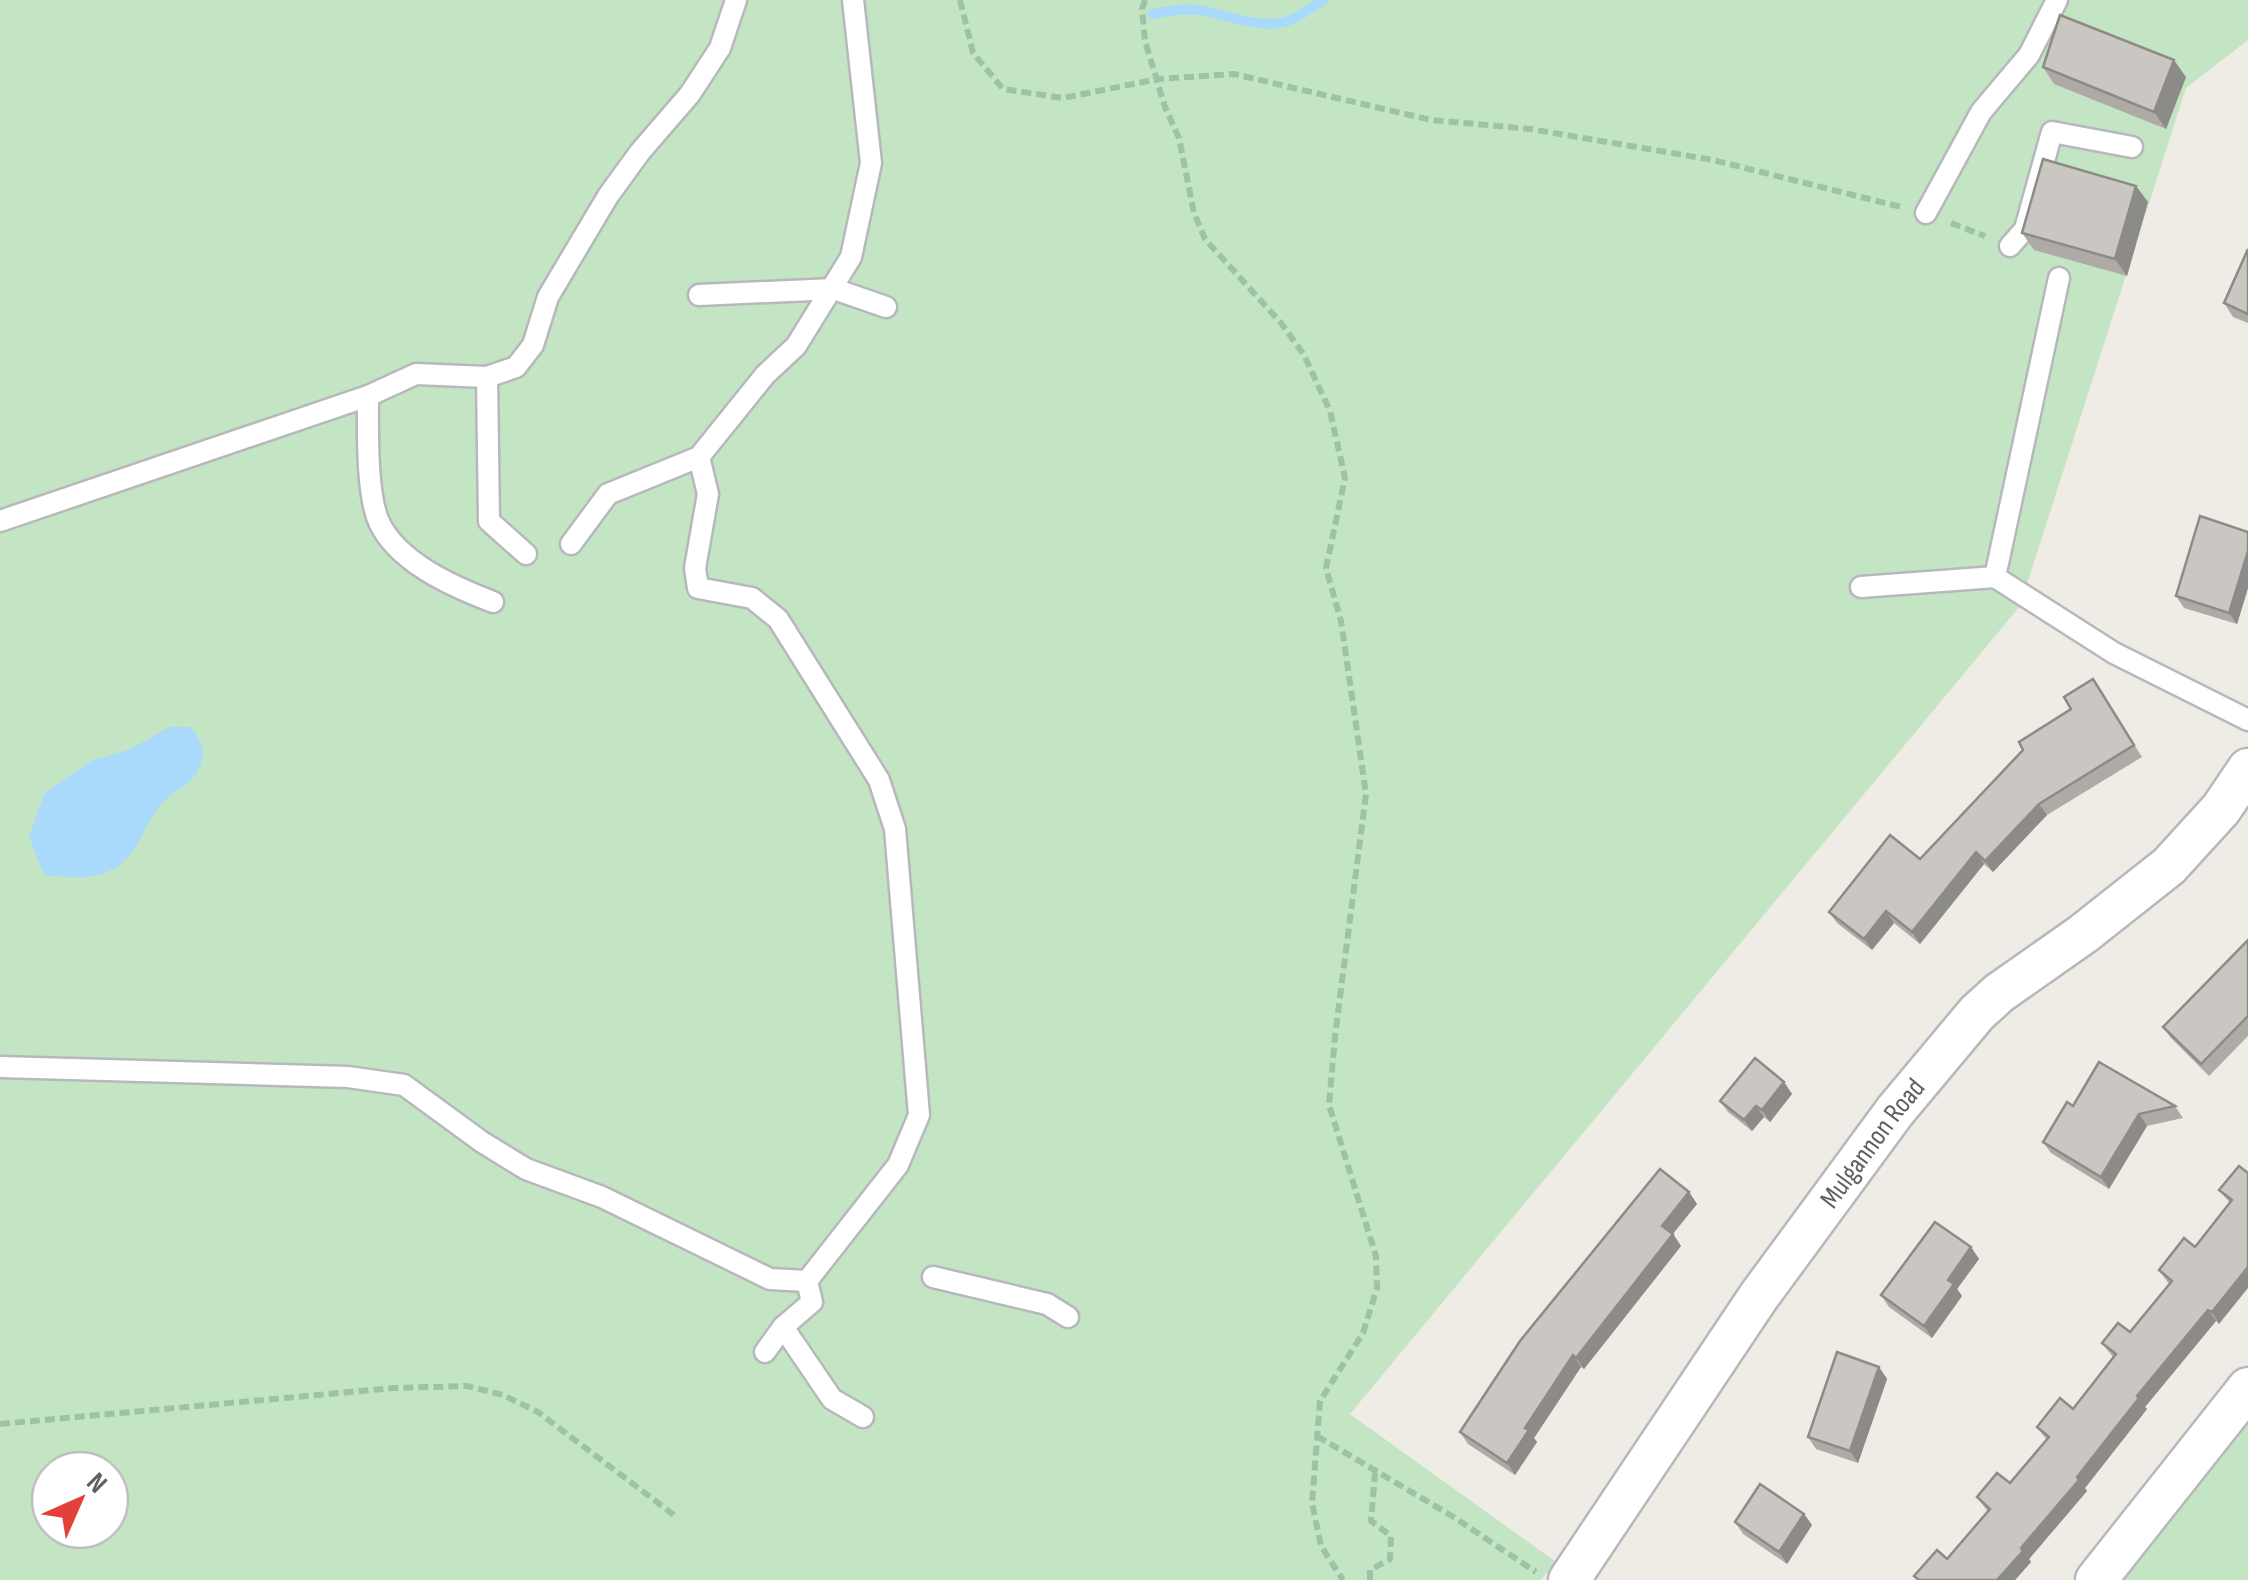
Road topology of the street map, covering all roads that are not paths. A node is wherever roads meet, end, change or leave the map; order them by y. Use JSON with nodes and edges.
{"nodes":[{"id":1,"x":736,"y":0,"type":"edge"},
{"id":2,"x":853,"y":0,"type":"edge"},
{"id":3,"x":2057,"y":0,"type":"edge"},
{"id":4,"x":2132,"y":147,"type":"dead end"},
{"id":5,"x":1926,"y":213,"type":"road end"},
{"id":6,"x":2010,"y":246,"type":"road end"},
{"id":7,"x":2060,"y":278,"type":"dead end"},
{"id":8,"x":834,"y":289,"type":"junction"},
{"id":9,"x":699,"y":295,"type":"dead end"},
{"id":10,"x":886,"y":307,"type":"dead end"},
{"id":11,"x":487,"y":377,"type":"junction"},
{"id":12,"x":368,"y":396,"type":"junction"},
{"id":13,"x":699,"y":457,"type":"junction"},
{"id":14,"x":0,"y":521,"type":"edge"},
{"id":15,"x":571,"y":544,"type":"dead end"},
{"id":16,"x":526,"y":554,"type":"dead end"},
{"id":17,"x":1996,"y":577,"type":"junction"},
{"id":18,"x":1861,"y":587,"type":"dead end"},
{"id":19,"x":493,"y":602,"type":"dead end"},
{"id":20,"x":2248,"y":720,"type":"edge"},
{"id":21,"x":2248,"y":769,"type":"edge"},
{"id":22,"x":0,"y":1068,"type":"edge"},
{"id":23,"x":934,"y":1277,"type":"dead end"},
{"id":24,"x":806,"y":1282,"type":"junction"},
{"id":25,"x":1068,"y":1317,"type":"dead end"},
{"id":26,"x":783,"y":1327,"type":"junction"},
{"id":27,"x":765,"y":1352,"type":"dead end"},
{"id":28,"x":2248,"y":1388,"type":"edge"},
{"id":29,"x":862,"y":1417,"type":"dead end"},
{"id":30,"x":1568,"y":1580,"type":"edge"},
{"id":31,"x":2096,"y":1580,"type":"edge"}],
"edges":[{"from":1,"to":11,"type":"lane"},
{"from":2,"to":8,"type":"lane"},
{"from":3,"to":5,"type":"lane"},
{"from":4,"to":6,"type":"lane"},
{"from":7,"to":17,"type":"lane"},
{"from":8,"to":9,"type":"lane"},
{"from":8,"to":10,"type":"lane"},
{"from":8,"to":13,"type":"lane"},
{"from":11,"to":12,"type":"lane"},
{"from":11,"to":16,"type":"lane"},
{"from":12,"to":14,"type":"lane"},
{"from":12,"to":19,"type":"lane"},
{"from":13,"to":15,"type":"lane"},
{"from":13,"to":24,"type":"lane"},
{"from":17,"to":18,"type":"lane"},
{"from":17,"to":20,"type":"lane"},
{"from":21,"to":30,"type":"street","name":"Mulgannon Road"},
{"from":22,"to":24,"type":"lane"},
{"from":23,"to":25,"type":"lane"},
{"from":24,"to":26,"type":"lane"},
{"from":26,"to":27,"type":"lane"},
{"from":26,"to":29,"type":"lane"},
{"from":28,"to":31,"type":"street"}]}
